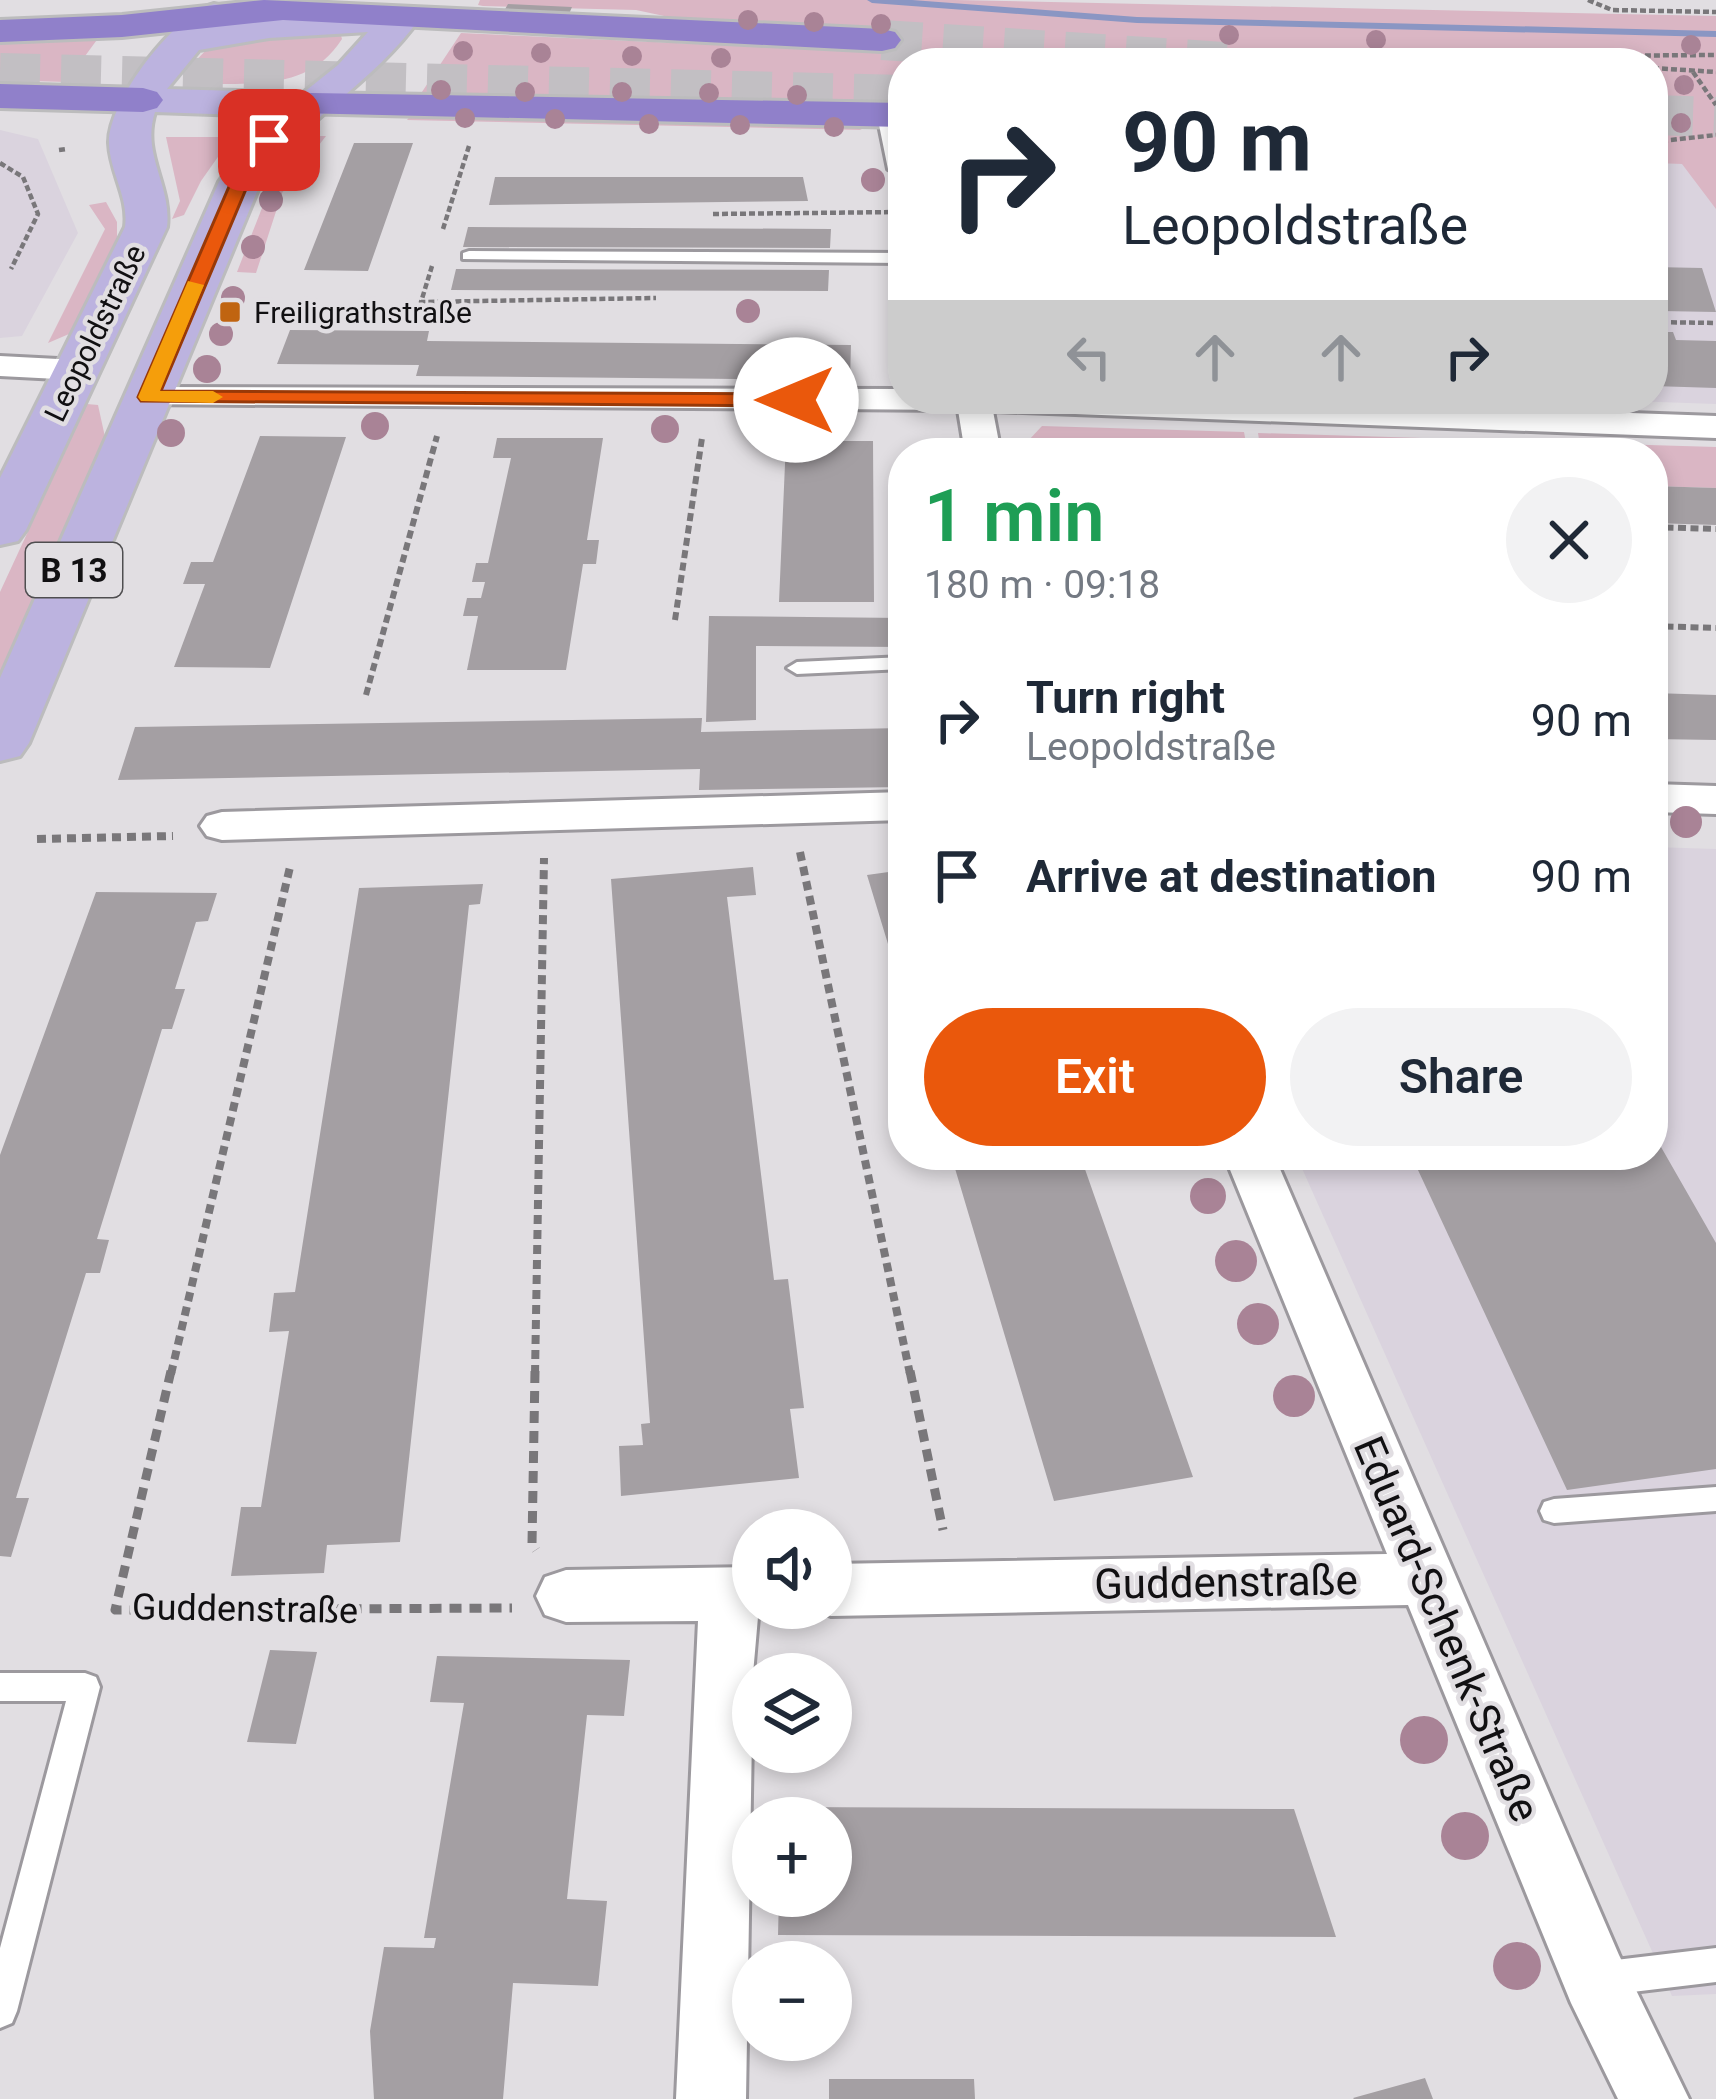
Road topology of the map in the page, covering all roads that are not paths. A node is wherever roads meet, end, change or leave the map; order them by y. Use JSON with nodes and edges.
{"nodes":[{"id":1,"x":400,"y":19,"type":"junction"},
{"id":2,"x":201,"y":28,"type":"junction"},
{"id":3,"x":0,"y":31,"type":"edge"},
{"id":4,"x":882,"y":40,"type":"tunnel mouth"},
{"id":5,"x":0,"y":96,"type":"edge"},
{"id":6,"x":143,"y":100,"type":"junction"},
{"id":7,"x":310,"y":105,"type":"junction"},
{"id":8,"x":888,"y":115,"type":"edge"},
{"id":9,"x":469,"y":256,"type":"dead end"},
{"id":10,"x":888,"y":258,"type":"edge"},
{"id":11,"x":0,"y":366,"type":"edge"},
{"id":12,"x":77,"y":370,"type":"junction"},
{"id":13,"x":148,"y":397,"type":"junction"},
{"id":14,"x":888,"y":399,"type":"edge"},
{"id":15,"x":1372,"y":414,"type":"edge"},
{"id":16,"x":1716,"y":427,"type":"edge"},
{"id":17,"x":0,"y":530,"type":"edge"},
{"id":18,"x":888,"y":664,"type":"edge"},
{"id":19,"x":797,"y":668,"type":"dead end"},
{"id":20,"x":0,"y":742,"type":"edge"},
{"id":21,"x":1668,"y":799,"type":"edge"},
{"id":22,"x":1716,"y":800,"type":"edge"},
{"id":23,"x":888,"y":806,"type":"edge"},
{"id":24,"x":222,"y":826,"type":"road end"},
{"id":25,"x":1255,"y":1170,"type":"edge"},
{"id":26,"x":1716,"y":1499,"type":"edge"},
{"id":27,"x":1554,"y":1511,"type":"dead end"},
{"id":28,"x":1426,"y":1580,"type":"junction"},
{"id":29,"x":852,"y":1589,"type":"edge"},
{"id":30,"x":732,"y":1593,"type":"edge"},
{"id":31,"x":566,"y":1596,"type":"road end"},
{"id":32,"x":739,"y":1629,"type":"edge"},
{"id":33,"x":0,"y":1687,"type":"edge"},
{"id":34,"x":1716,"y":1964,"type":"edge"},
{"id":35,"x":1595,"y":1979,"type":"junction"},
{"id":36,"x":0,"y":2012,"type":"edge"},
{"id":37,"x":711,"y":2099,"type":"edge"},
{"id":38,"x":1654,"y":2099,"type":"edge"}],
"edges":[{"from":1,"to":2,"type":"main road"},
{"from":1,"to":4,"type":"highway"},
{"from":1,"to":7,"type":"main road","name":"Leopoldstraße"},
{"from":2,"to":3,"type":"highway"},
{"from":2,"to":6,"type":"main road","name":"Leopoldstraße"},
{"from":5,"to":6,"type":"highway"},
{"from":6,"to":7,"type":"main road"},
{"from":6,"to":12,"type":"main road","name":"Leopoldstraße","number":"B 13"},
{"from":7,"to":8,"type":"highway"},
{"from":7,"to":13,"type":"main road","name":"Leopoldstraße","number":"B 13"},
{"from":9,"to":10,"type":"lane"},
{"from":11,"to":12,"type":"street"},
{"from":12,"to":17,"type":"main road","name":"Leopoldstraße","number":"B 13"},
{"from":13,"to":14,"type":"street"},
{"from":13,"to":20,"type":"main road","name":"Leopoldstraße","number":"B 13"},
{"from":15,"to":16,"type":"street"},
{"from":18,"to":19,"type":"lane"},
{"from":21,"to":22,"type":"street"},
{"from":23,"to":24,"type":"street"},
{"from":25,"to":28,"type":"street","name":"Eduard-Schenk-Straße"},
{"from":26,"to":27,"type":"lane"},
{"from":28,"to":29,"type":"street","name":"Guddenstraße"},
{"from":28,"to":35,"type":"street","name":"Eduard-Schenk-Straße"},
{"from":30,"to":31,"type":"street"},
{"from":32,"to":37,"type":"street"},
{"from":33,"to":36,"type":"lane"},
{"from":34,"to":35,"type":"lane"},
{"from":35,"to":38,"type":"street","name":"Eduard-Schenk-Straße"}]}
